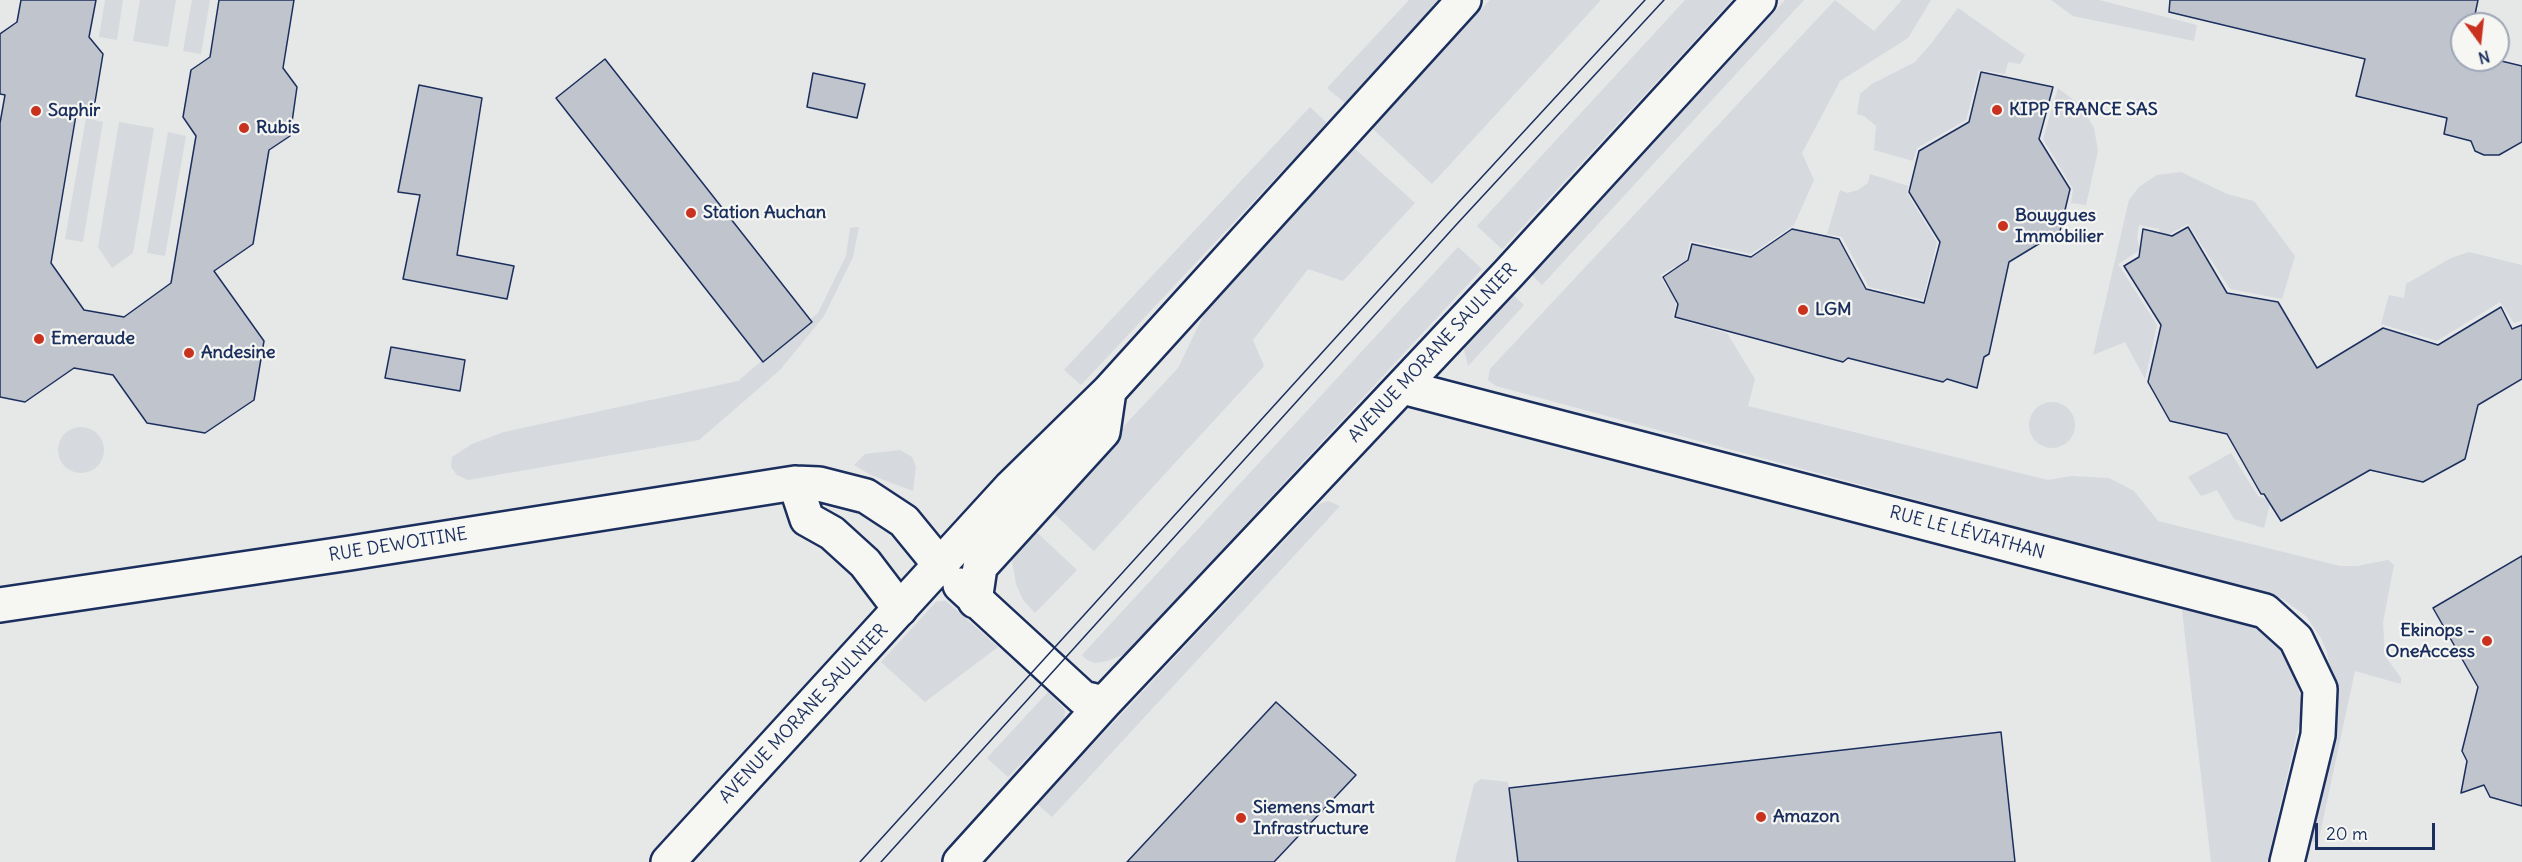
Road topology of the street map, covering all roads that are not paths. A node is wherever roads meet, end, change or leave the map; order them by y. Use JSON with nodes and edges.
{"nodes":[{"id":1,"x":1464,"y":0,"type":"edge"},
{"id":2,"x":1759,"y":0,"type":"edge"},
{"id":3,"x":1403,"y":387,"type":"junction"},
{"id":4,"x":1109,"y":391,"type":"junction"},
{"id":5,"x":795,"y":483,"type":"junction"},
{"id":6,"x":940,"y":565,"type":"junction"},
{"id":7,"x":975,"y":601,"type":"junction"},
{"id":8,"x":0,"y":604,"type":"edge"},
{"id":9,"x":900,"y":609,"type":"junction"},
{"id":10,"x":1104,"y":703,"type":"junction"},
{"id":11,"x":668,"y":862,"type":"edge"},
{"id":12,"x":960,"y":862,"type":"edge"},
{"id":13,"x":2287,"y":862,"type":"edge"}],
"edges":[{"from":1,"to":4,"type":"main road","name":"AVENUE MORANE SAULNIER"},
{"from":2,"to":3,"type":"main road","name":"AVENUE MORANE SAULNIER"},
{"from":3,"to":10,"type":"main road","name":"AVENUE MORANE SAULNIER"},
{"from":3,"to":13,"type":"main road","name":"RUE LE LÉVIATHAN"},
{"from":4,"to":6,"type":"main road","name":"AVENUE MORANE SAULNIER"},
{"from":4,"to":7,"type":"main road"},
{"from":5,"to":6,"type":"main road","name":"RUE DEWOITINE"},
{"from":5,"to":8,"type":"main road","name":"RUE DEWOITINE"},
{"from":5,"to":9,"type":"main road"},
{"from":6,"to":7,"type":"main road"},
{"from":6,"to":9,"type":"main road","name":"AVENUE MORANE SAULNIER"},
{"from":7,"to":10,"type":"main road"},
{"from":9,"to":11,"type":"main road","name":"AVENUE MORANE SAULNIER"},
{"from":10,"to":12,"type":"main road","name":"AVENUE MORANE SAULNIER"}]}
